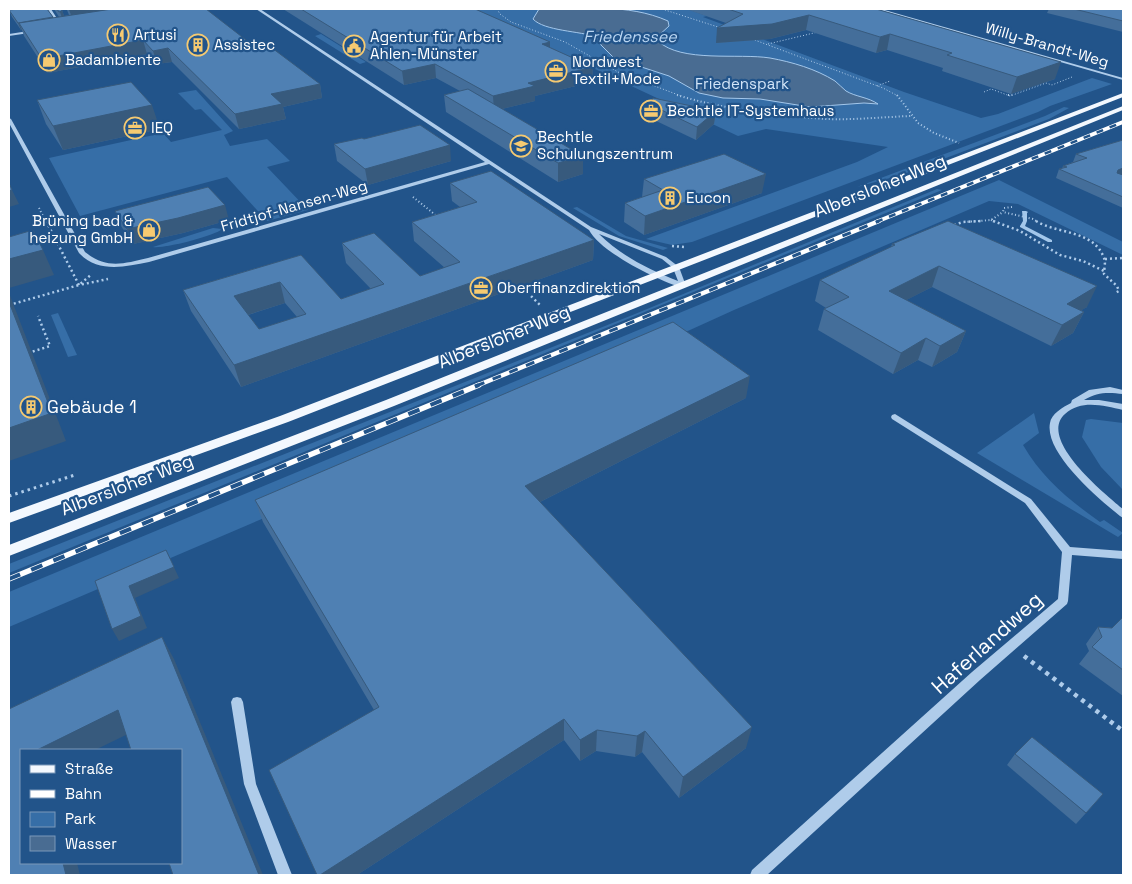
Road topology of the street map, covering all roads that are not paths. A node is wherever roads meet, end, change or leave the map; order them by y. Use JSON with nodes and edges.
{"nodes":[{"id":1,"x":258,"y":9,"type":"edge"},
{"id":2,"x":878,"y":9,"type":"edge"},
{"id":3,"x":42,"y":10,"type":"edge"},
{"id":4,"x":72,"y":25,"type":"edge"},
{"id":5,"x":62,"y":27,"type":"junction"},
{"id":6,"x":53,"y":28,"type":"edge"},
{"id":7,"x":44,"y":30,"type":"edge"},
{"id":8,"x":9,"y":35,"type":"edge"},
{"id":9,"x":1123,"y":79,"type":"edge"},
{"id":10,"x":1123,"y":95,"type":"edge"},
{"id":11,"x":1123,"y":108,"type":"edge"},
{"id":12,"x":9,"y":119,"type":"edge"},
{"id":13,"x":491,"y":162,"type":"junction"},
{"id":14,"x":590,"y":228,"type":"junction"},
{"id":15,"x":676,"y":267,"type":"junction"},
{"id":16,"x":654,"y":275,"type":"junction"},
{"id":17,"x":683,"y":286,"type":"junction"},
{"id":18,"x":1123,"y":392,"type":"edge"},
{"id":19,"x":1123,"y":407,"type":"edge"},
{"id":20,"x":1067,"y":408,"type":"junction"},
{"id":21,"x":895,"y":417,"type":"dead end"},
{"id":22,"x":1123,"y":514,"type":"edge"},
{"id":23,"x":9,"y":518,"type":"edge"},
{"id":24,"x":9,"y":551,"type":"edge"},
{"id":25,"x":1067,"y":551,"type":"junction"},
{"id":26,"x":1123,"y":555,"type":"edge"},
{"id":27,"x":237,"y":702,"type":"dead end"},
{"id":28,"x":285,"y":875,"type":"edge"},
{"id":29,"x":757,"y":875,"type":"edge"}],
"edges":[{"from":1,"to":13,"type":"street"},
{"from":2,"to":9,"type":"street","name":"Willy-Brandt-Weg"},
{"from":3,"to":5,"type":"street"},
{"from":4,"to":5,"type":"street"},
{"from":5,"to":6,"type":"street"},
{"from":7,"to":8,"type":"street"},
{"from":10,"to":15,"type":"main road","name":"Albersloher Weg"},
{"from":11,"to":17,"type":"main road","name":"Albersloher Weg"},
{"from":12,"to":13,"type":"street","name":"Fridtjof-Nansen-Weg"},
{"from":13,"to":14,"type":"street"},
{"from":14,"to":15,"type":"street"},
{"from":14,"to":16,"type":"street"},
{"from":15,"to":16,"type":"main road","name":"Albersloher Weg"},
{"from":15,"to":17,"type":"street"},
{"from":16,"to":17,"type":"street"},
{"from":16,"to":23,"type":"main road","name":"Albersloher Weg"},
{"from":17,"to":24,"type":"main road","name":"Albersloher Weg"},
{"from":18,"to":20,"type":"street"},
{"from":19,"to":20,"type":"street"},
{"from":20,"to":22,"type":"street"},
{"from":21,"to":25,"type":"street"},
{"from":25,"to":26,"type":"street"},
{"from":25,"to":29,"type":"street","name":"Haferlandweg"},
{"from":27,"to":28,"type":"street"}]}
